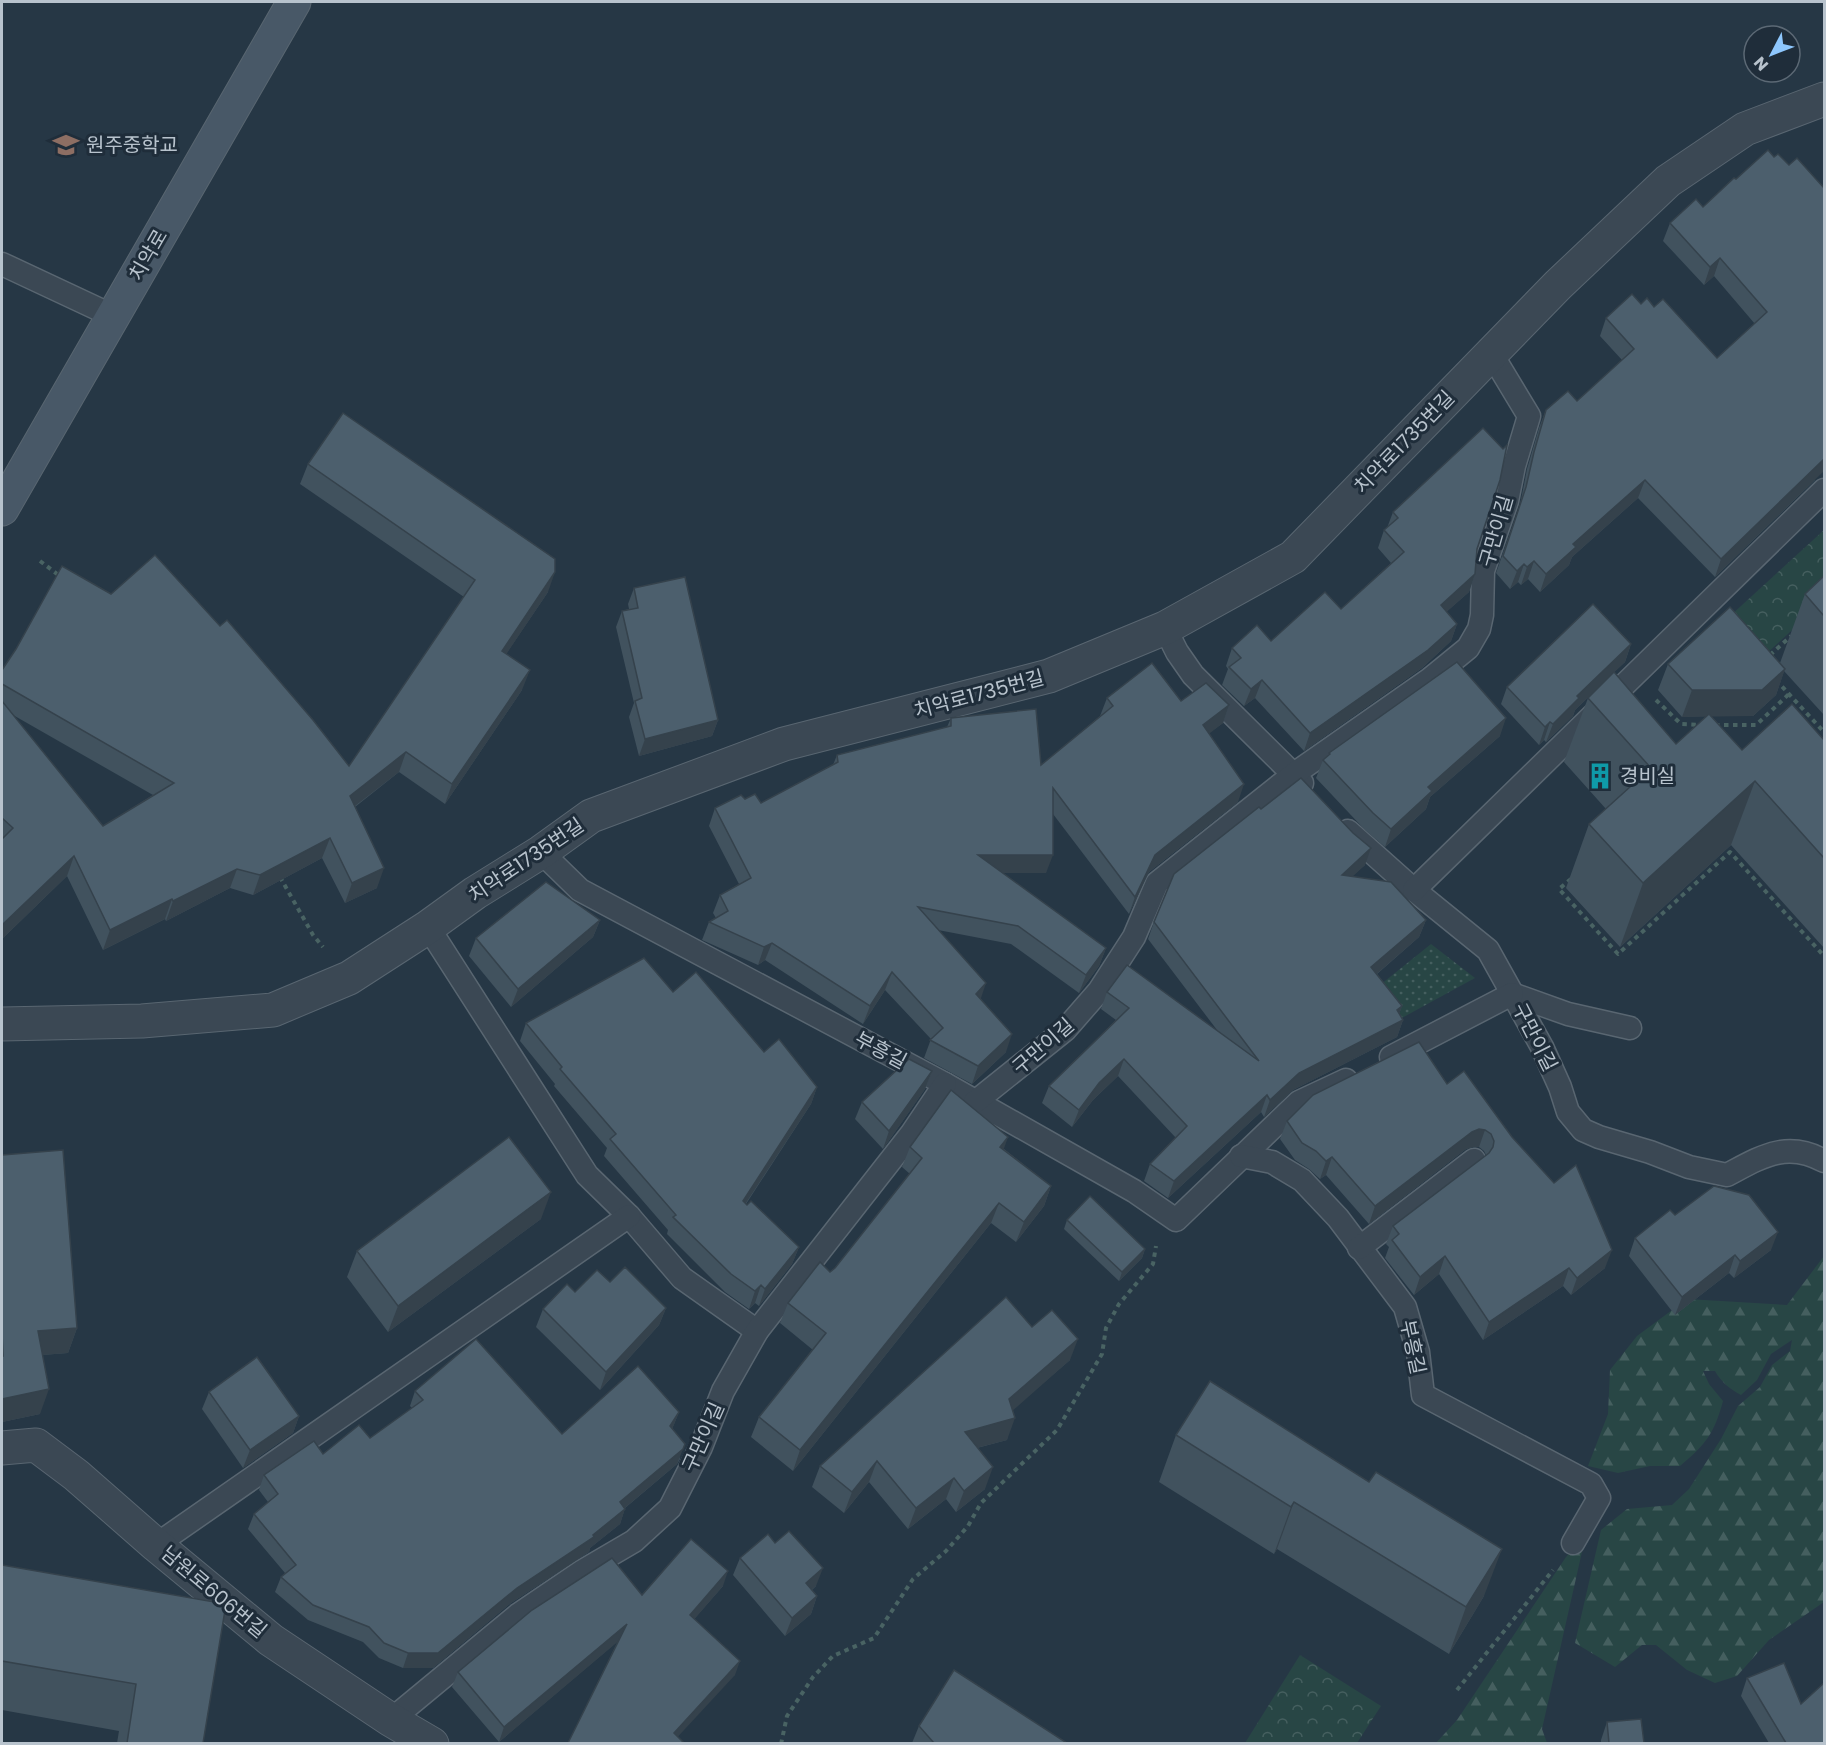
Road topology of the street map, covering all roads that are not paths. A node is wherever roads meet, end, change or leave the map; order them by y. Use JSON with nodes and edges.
{"nodes":[{"id":1,"x":294,"y":2,"type":"edge"},
{"id":2,"x":1824,"y":99,"type":"edge"},
{"id":3,"x":2,"y":264,"type":"edge"},
{"id":4,"x":113,"y":316,"type":"junction"},
{"id":5,"x":1491,"y":353,"type":"junction"},
{"id":6,"x":1824,"y":490,"type":"edge"},
{"id":7,"x":2,"y":509,"type":"edge"},
{"id":8,"x":1165,"y":628,"type":"junction"},
{"id":9,"x":1293,"y":774,"type":"junction"},
{"id":10,"x":1317,"y":799,"type":"edge"},
{"id":11,"x":1333,"y":816,"type":"edge"},
{"id":12,"x":541,"y":852,"type":"junction"},
{"id":13,"x":1414,"y":890,"type":"junction"},
{"id":14,"x":428,"y":927,"type":"junction"},
{"id":15,"x":1512,"y":994,"type":"junction"},
{"id":16,"x":2,"y":1024,"type":"edge"},
{"id":17,"x":1630,"y":1028,"type":"dead end"},
{"id":18,"x":945,"y":1084,"type":"junction"},
{"id":19,"x":975,"y":1102,"type":"junction"},
{"id":20,"x":1241,"y":1156,"type":"junction"},
{"id":21,"x":1474,"y":1160,"type":"dead end"},
{"id":22,"x":1824,"y":1161,"type":"edge"},
{"id":23,"x":629,"y":1216,"type":"junction"},
{"id":24,"x":1359,"y":1248,"type":"junction"},
{"id":25,"x":756,"y":1331,"type":"junction"},
{"id":26,"x":2,"y":1448,"type":"edge"},
{"id":27,"x":1573,"y":1543,"type":"road end"},
{"id":28,"x":156,"y":1545,"type":"junction"},
{"id":29,"x":391,"y":1720,"type":"junction"},
{"id":30,"x":432,"y":1743,"type":"edge"}],
"edges":[{"from":1,"to":4,"type":"main road","name":"치악로"},
{"from":2,"to":5,"type":"street","name":"치악로1735번길"},
{"from":3,"to":4,"type":"lane"},
{"from":4,"to":7,"type":"main road","name":"치악로"},
{"from":5,"to":8,"type":"street","name":"치악로1735번길"},
{"from":5,"to":9,"type":"lane","name":"구만이길"},
{"from":6,"to":13,"type":"lane"},
{"from":8,"to":9,"type":"lane"},
{"from":8,"to":12,"type":"street","name":"치악로1735번길"},
{"from":9,"to":10,"type":"lane"},
{"from":9,"to":19,"type":"lane","name":"구만이길"},
{"from":11,"to":13,"type":"lane","name":"구만이길"},
{"from":12,"to":14,"type":"street","name":"치악로1735번길"},
{"from":12,"to":18,"type":"lane","name":"부흥길"},
{"from":13,"to":15,"type":"lane","name":"구만이길"},
{"from":14,"to":16,"type":"street","name":"치악로1735번길"},
{"from":14,"to":23,"type":"lane"},
{"from":15,"to":17,"type":"lane"},
{"from":15,"to":20,"type":"lane"},
{"from":15,"to":22,"type":"lane","name":"구만이길"},
{"from":18,"to":19,"type":"lane","name":"부흥길"},
{"from":18,"to":25,"type":"lane","name":"구만이길"},
{"from":19,"to":20,"type":"lane","name":"부흥길"},
{"from":20,"to":24,"type":"lane","name":"부흥길"},
{"from":21,"to":24,"type":"lane"},
{"from":23,"to":25,"type":"lane"},
{"from":23,"to":28,"type":"lane"},
{"from":24,"to":27,"type":"lane","name":"부흥길"},
{"from":25,"to":29,"type":"lane","name":"구만이길"},
{"from":26,"to":28,"type":"street","name":"남원로606번길"},
{"from":28,"to":29,"type":"street","name":"남원로606번길"},
{"from":29,"to":30,"type":"street","name":"남원로606번길"}]}
